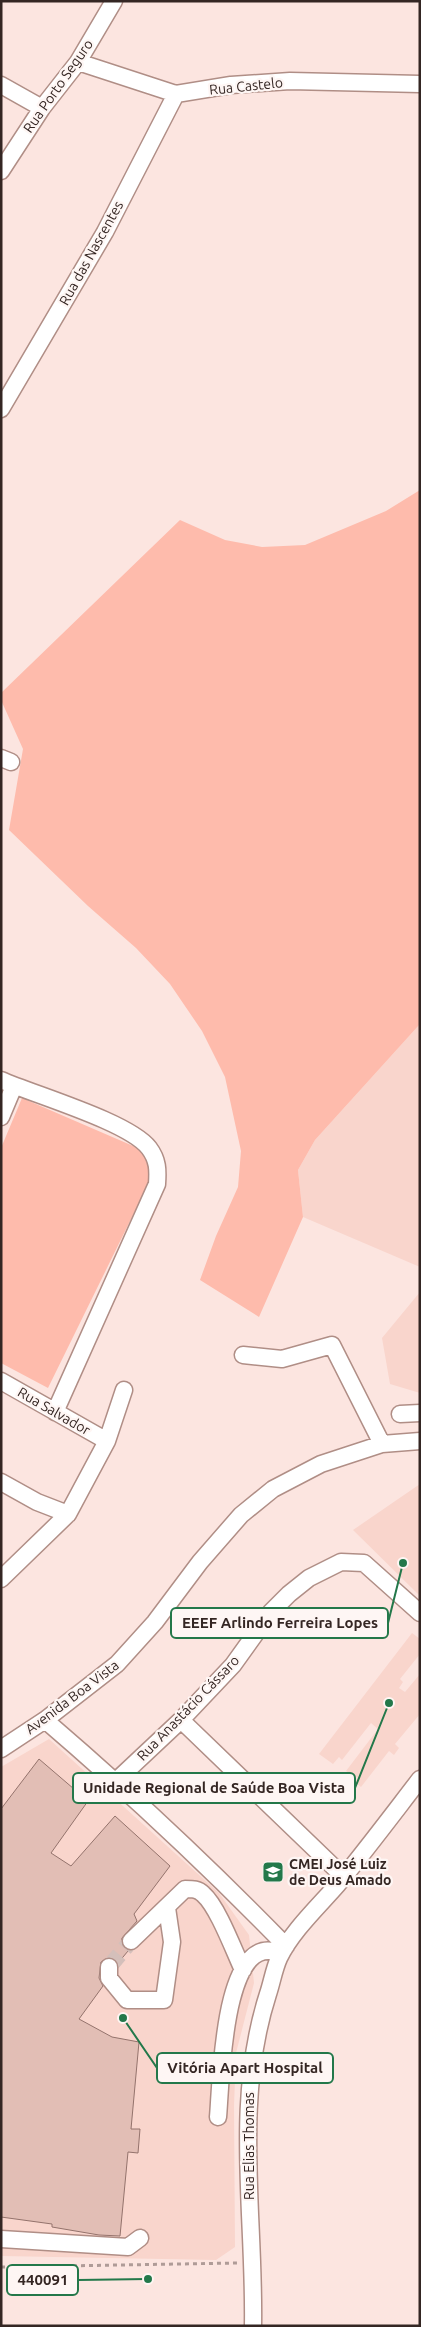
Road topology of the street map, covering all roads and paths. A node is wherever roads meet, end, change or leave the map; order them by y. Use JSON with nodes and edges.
{"nodes":[{"id":1,"x":114,"y":1,"type":"edge"},
{"id":2,"x":78,"y":62,"type":"junction"},
{"id":3,"x":420,"y":84,"type":"edge"},
{"id":4,"x":1,"y":85,"type":"edge"},
{"id":5,"x":176,"y":94,"type":"junction"},
{"id":6,"x":42,"y":108,"type":"junction"},
{"id":7,"x":1,"y":171,"type":"edge"},
{"id":8,"x":1,"y":409,"type":"edge"},
{"id":9,"x":8,"y":1083,"type":"edge"},
{"id":10,"x":1,"y":1117,"type":"edge"},
{"id":11,"x":243,"y":1355,"type":"dead end"},
{"id":12,"x":1,"y":1381,"type":"edge"},
{"id":13,"x":124,"y":1390,"type":"dead end"},
{"id":14,"x":55,"y":1412,"type":"junction"},
{"id":15,"x":420,"y":1413,"type":"edge"},
{"id":16,"x":400,"y":1414,"type":"dead end"},
{"id":17,"x":107,"y":1441,"type":"junction"},
{"id":18,"x":420,"y":1441,"type":"edge"},
{"id":19,"x":382,"y":1444,"type":"junction"},
{"id":20,"x":1,"y":1482,"type":"edge"},
{"id":21,"x":68,"y":1514,"type":"junction"},
{"id":22,"x":1,"y":1579,"type":"edge"},
{"id":23,"x":420,"y":1613,"type":"edge"},
{"id":24,"x":45,"y":1720,"type":"junction"},
{"id":25,"x":181,"y":1720,"type":"junction"},
{"id":26,"x":3,"y":1750,"type":"edge"},
{"id":27,"x":420,"y":1779,"type":"edge"},
{"id":28,"x":116,"y":1781,"type":"junction"},
{"id":29,"x":344,"y":1876,"type":"junction"},
{"id":30,"x":168,"y":1908,"type":"junction"},
{"id":31,"x":131,"y":1941,"type":"tunnel mouth"},
{"id":32,"x":284,"y":1950,"type":"junction"},
{"id":33,"x":109,"y":1967,"type":"dead end"},
{"id":34,"x":243,"y":1970,"type":"junction"},
{"id":35,"x":222,"y":2063,"type":"junction"},
{"id":36,"x":215,"y":2096,"type":"dead end"},
{"id":37,"x":218,"y":2117,"type":"dead end"},
{"id":38,"x":1,"y":2238,"type":"edge"},
{"id":39,"x":140,"y":2238,"type":"dead end"},
{"id":40,"x":253,"y":2263,"type":"junction"},
{"id":41,"x":1,"y":2267,"type":"edge"},
{"id":42,"x":253,"y":2326,"type":"edge"}],
"edges":[{"from":1,"to":2,"type":"street","name":"Rua Porto Seguro"},
{"from":2,"to":5,"type":"street","name":"Rua Castelo"},
{"from":2,"to":6,"type":"street","name":"Rua Porto Seguro"},
{"from":3,"to":5,"type":"street","name":"Rua Castelo"},
{"from":4,"to":6,"type":"street"},
{"from":5,"to":8,"type":"street","name":"Rua das Nascentes"},
{"from":6,"to":7,"type":"street","name":"Rua Porto Seguro"},
{"from":9,"to":10,"type":"street"},
{"from":9,"to":14,"type":"street"},
{"from":11,"to":19,"type":"street"},
{"from":12,"to":14,"type":"street","name":"Rua Salvador"},
{"from":13,"to":17,"type":"street"},
{"from":14,"to":17,"type":"street","name":"Rua Salvador"},
{"from":15,"to":16,"type":"street"},
{"from":17,"to":21,"type":"street"},
{"from":18,"to":19,"type":"street","name":"Avenida Boa Vista"},
{"from":19,"to":24,"type":"street","name":"Avenida Boa Vista"},
{"from":20,"to":21,"type":"street"},
{"from":21,"to":22,"type":"street"},
{"from":23,"to":25,"type":"street","name":"Rua Anastácio Cássaro"},
{"from":24,"to":26,"type":"street","name":"Avenida Boa Vista"},
{"from":24,"to":28,"type":"street"},
{"from":25,"to":28,"type":"street","name":"Rua Anastácio Cássaro"},
{"from":25,"to":29,"type":"street"},
{"from":27,"to":29,"type":"street","name":"Rua Elias Thomas"},
{"from":28,"to":32,"type":"street"},
{"from":29,"to":32,"type":"street","name":"Rua Elias Thomas"},
{"from":30,"to":31,"type":"street"},
{"from":30,"to":33,"type":"street"},
{"from":30,"to":34,"type":"street"},
{"from":32,"to":34,"type":"street"},
{"from":32,"to":40,"type":"street","name":"Rua Elias Thomas"},
{"from":34,"to":35,"type":"street"},
{"from":35,"to":36,"type":"street"},
{"from":35,"to":37,"type":"street"},
{"from":38,"to":39,"type":"street"},
{"from":40,"to":41,"type":"path"},
{"from":40,"to":42,"type":"street","name":"Rua Elias Thomas"}]}
